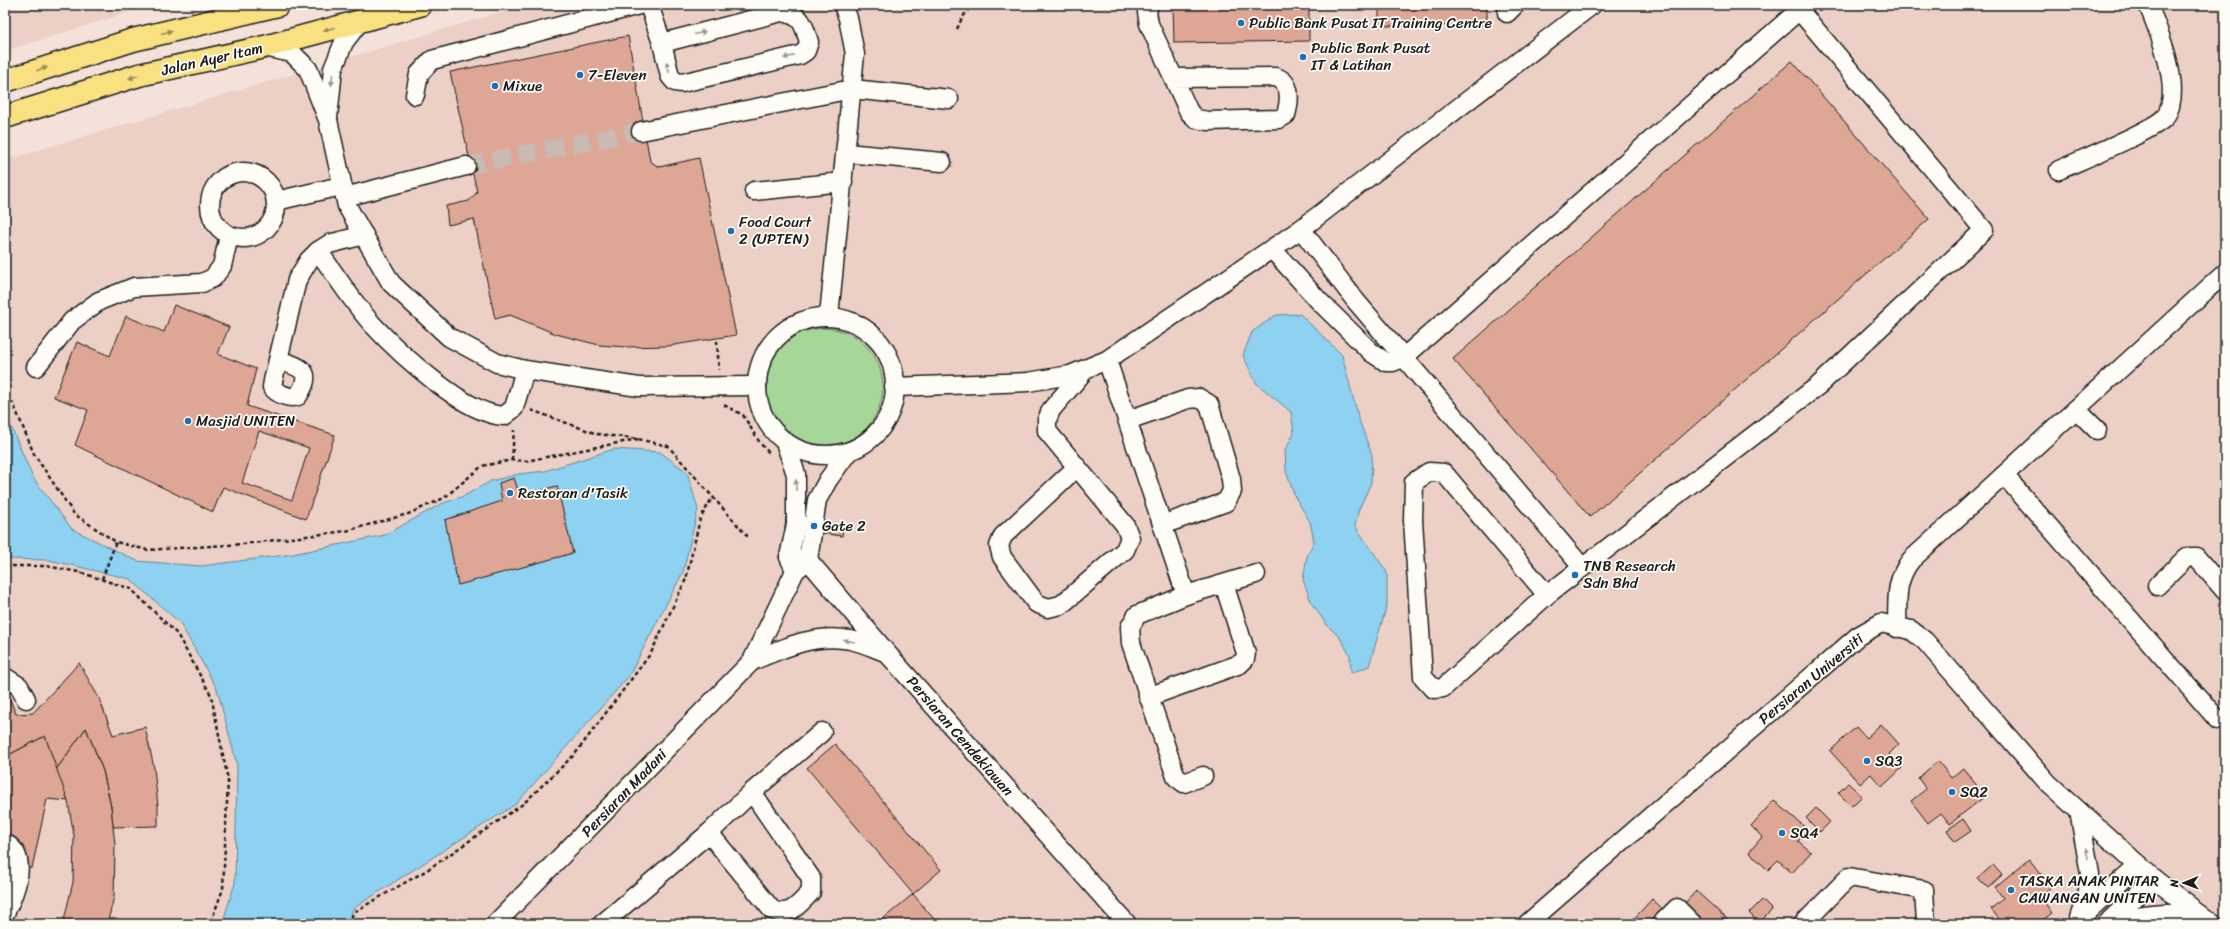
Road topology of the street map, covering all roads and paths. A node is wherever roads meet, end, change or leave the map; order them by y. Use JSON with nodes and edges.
{"nodes":[{"id":1,"x":278,"y":5,"type":"edge"},
{"id":2,"x":420,"y":5,"type":"edge"},
{"id":3,"x":639,"y":5,"type":"edge"},
{"id":4,"x":649,"y":5,"type":"edge"},
{"id":5,"x":842,"y":5,"type":"edge"},
{"id":6,"x":972,"y":5,"type":"edge"},
{"id":7,"x":1149,"y":5,"type":"edge"},
{"id":8,"x":1592,"y":5,"type":"edge"},
{"id":9,"x":2148,"y":5,"type":"edge"},
{"id":10,"x":1802,"y":8,"type":"edge"},
{"id":11,"x":361,"y":20,"type":"junction"},
{"id":12,"x":958,"y":29,"type":"dead end"},
{"id":13,"x":662,"y":43,"type":"junction"},
{"id":14,"x":264,"y":47,"type":"junction"},
{"id":15,"x":1173,"y":78,"type":"junction"},
{"id":16,"x":5,"y":81,"type":"edge"},
{"id":17,"x":852,"y":89,"type":"junction"},
{"id":18,"x":415,"y":95,"type":"dead end"},
{"id":19,"x":949,"y":99,"type":"dead end"},
{"id":20,"x":5,"y":117,"type":"edge"},
{"id":21,"x":328,"y":120,"type":"junction"},
{"id":22,"x":641,"y":131,"type":"tunnel mouth"},
{"id":23,"x":846,"y":153,"type":"junction"},
{"id":24,"x":942,"y":162,"type":"dead end"},
{"id":25,"x":466,"y":166,"type":"tunnel mouth"},
{"id":26,"x":2059,"y":170,"type":"dead end"},
{"id":27,"x":843,"y":182,"type":"junction"},
{"id":28,"x":754,"y":190,"type":"dead end"},
{"id":29,"x":343,"y":191,"type":"junction"},
{"id":30,"x":276,"y":201,"type":"junction"},
{"id":31,"x":1302,"y":229,"type":"junction"},
{"id":32,"x":364,"y":234,"type":"junction"},
{"id":33,"x":229,"y":236,"type":"junction"},
{"id":34,"x":1272,"y":249,"type":"junction"},
{"id":35,"x":318,"y":251,"type":"junction"},
{"id":36,"x":2225,"y":273,"type":"edge"},
{"id":37,"x":830,"y":316,"type":"junction"},
{"id":38,"x":717,"y":341,"type":"dead end"},
{"id":39,"x":1404,"y":357,"type":"junction"},
{"id":40,"x":278,"y":360,"type":"dead end"},
{"id":41,"x":1107,"y":360,"type":"junction"},
{"id":42,"x":36,"y":368,"type":"dead end"},
{"id":43,"x":1086,"y":368,"type":"junction"},
{"id":44,"x":525,"y":370,"type":"junction"},
{"id":45,"x":756,"y":386,"type":"junction"},
{"id":46,"x":720,"y":387,"type":"junction"},
{"id":47,"x":894,"y":387,"type":"junction"},
{"id":48,"x":5,"y":397,"type":"edge"},
{"id":49,"x":515,"y":406,"type":"junction"},
{"id":50,"x":2076,"y":409,"type":"junction"},
{"id":51,"x":1128,"y":420,"type":"junction"},
{"id":52,"x":2098,"y":430,"type":"dead end"},
{"id":53,"x":638,"y":439,"type":"junction"},
{"id":54,"x":785,"y":442,"type":"junction"},
{"id":55,"x":848,"y":452,"type":"junction"},
{"id":56,"x":773,"y":458,"type":"dead end"},
{"id":57,"x":512,"y":460,"type":"junction"},
{"id":58,"x":1078,"y":467,"type":"junction"},
{"id":59,"x":2004,"y":475,"type":"junction"},
{"id":60,"x":712,"y":498,"type":"junction"},
{"id":61,"x":1162,"y":525,"type":"junction"},
{"id":62,"x":748,"y":537,"type":"dead end"},
{"id":63,"x":116,"y":542,"type":"junction"},
{"id":64,"x":797,"y":563,"type":"junction"},
{"id":65,"x":5,"y":566,"type":"edge"},
{"id":66,"x":1582,"y":567,"type":"junction"},
{"id":67,"x":1256,"y":574,"type":"dead end"},
{"id":68,"x":102,"y":579,"type":"junction"},
{"id":69,"x":1224,"y":584,"type":"junction"},
{"id":70,"x":2157,"y":586,"type":"dead end"},
{"id":71,"x":2225,"y":591,"type":"edge"},
{"id":72,"x":1186,"y":595,"type":"junction"},
{"id":73,"x":1547,"y":595,"type":"junction"},
{"id":74,"x":1898,"y":628,"type":"junction"},
{"id":75,"x":886,"y":652,"type":"junction"},
{"id":76,"x":752,"y":661,"type":"junction"},
{"id":77,"x":5,"y":677,"type":"edge"},
{"id":78,"x":1148,"y":697,"type":"junction"},
{"id":79,"x":26,"y":699,"type":"dead end"},
{"id":80,"x":2225,"y":720,"type":"edge"},
{"id":81,"x":822,"y":732,"type":"dead end"},
{"id":82,"x":1203,"y":776,"type":"dead end"},
{"id":83,"x":752,"y":792,"type":"junction"},
{"id":84,"x":2079,"y":811,"type":"junction"},
{"id":85,"x":709,"y":833,"type":"junction"},
{"id":86,"x":5,"y":843,"type":"edge"},
{"id":87,"x":2139,"y":864,"type":"junction"},
{"id":88,"x":2154,"y":879,"type":"junction"},
{"id":89,"x":5,"y":913,"type":"edge"},
{"id":90,"x":2199,"y":913,"type":"junction"},
{"id":91,"x":613,"y":920,"type":"edge"},
{"id":92,"x":2076,"y":921,"type":"edge"},
{"id":93,"x":210,"y":924,"type":"edge"},
{"id":94,"x":348,"y":924,"type":"edge"},
{"id":95,"x":495,"y":924,"type":"edge"},
{"id":96,"x":1127,"y":924,"type":"edge"},
{"id":97,"x":1527,"y":924,"type":"edge"},
{"id":98,"x":1661,"y":924,"type":"edge"},
{"id":99,"x":1692,"y":924,"type":"edge"},
{"id":100,"x":1803,"y":924,"type":"edge"},
{"id":101,"x":1926,"y":924,"type":"edge"},
{"id":102,"x":2106,"y":924,"type":"edge"},
{"id":103,"x":2213,"y":924,"type":"edge"}],
"edges":[{"from":16,"to":1,"type":"main road","one_way":true},
{"from":2,"to":11,"type":"main road","name":"Jalan Ayer Itam"},
{"from":3,"to":18,"type":"street"},
{"from":4,"to":13,"type":"street"},
{"from":5,"to":17,"type":"street"},
{"from":6,"to":12,"type":"path"},
{"from":7,"to":15,"type":"street"},
{"from":8,"to":31,"type":"street"},
{"from":9,"to":26,"type":"street"},
{"from":10,"to":39,"type":"street"},
{"from":10,"to":66,"type":"street"},
{"from":11,"to":14,"type":"main road","name":"Jalan Ayer Itam","one_way":true},
{"from":11,"to":21,"type":"street","one_way":true},
{"from":13,"to":13,"type":"street","one_way":true},
{"from":14,"to":20,"type":"main road","name":"Jalan Ayer Itam","one_way":true},
{"from":14,"to":21,"type":"street"},
{"from":15,"to":15,"type":"street"},
{"from":17,"to":19,"type":"street"},
{"from":17,"to":22,"type":"street"},
{"from":17,"to":23,"type":"street"},
{"from":21,"to":29,"type":"street"},
{"from":23,"to":24,"type":"street"},
{"from":23,"to":27,"type":"street"},
{"from":25,"to":29,"type":"street"},
{"from":27,"to":28,"type":"street"},
{"from":27,"to":37,"type":"street"},
{"from":29,"to":30,"type":"street"},
{"from":29,"to":32,"type":"street"},
{"from":30,"to":33,"type":"street"},
{"from":30,"to":33,"type":"street"},
{"from":31,"to":34,"type":"street"},
{"from":31,"to":39,"type":"street"},
{"from":32,"to":35,"type":"street"},
{"from":32,"to":44,"type":"street"},
{"from":33,"to":42,"type":"street"},
{"from":34,"to":39,"type":"street"},
{"from":34,"to":41,"type":"street"},
{"from":35,"to":40,"type":"street"},
{"from":35,"to":49,"type":"street"},
{"from":36,"to":50,"type":"street"},
{"from":37,"to":45,"type":"street"},
{"from":37,"to":47,"type":"street"},
{"from":38,"to":46,"type":"path"},
{"from":39,"to":66,"type":"street"},
{"from":41,"to":43,"type":"street"},
{"from":41,"to":51,"type":"street"},
{"from":43,"to":47,"type":"street"},
{"from":43,"to":58,"type":"street"},
{"from":44,"to":46,"type":"street"},
{"from":44,"to":49,"type":"street"},
{"from":45,"to":46,"type":"street"},
{"from":45,"to":54,"type":"street"},
{"from":46,"to":56,"type":"path"},
{"from":47,"to":55,"type":"street"},
{"from":48,"to":63,"type":"path"},
{"from":49,"to":53,"type":"path"},
{"from":49,"to":57,"type":"path"},
{"from":50,"to":52,"type":"street"},
{"from":50,"to":59,"type":"street"},
{"from":51,"to":61,"type":"street"},
{"from":51,"to":61,"type":"street"},
{"from":53,"to":57,"type":"path"},
{"from":53,"to":60,"type":"path"},
{"from":54,"to":55,"type":"street"},
{"from":64,"to":54,"type":"street","one_way":true},
{"from":55,"to":64,"type":"street"},
{"from":57,"to":63,"type":"path"},
{"from":58,"to":58,"type":"street"},
{"from":59,"to":74,"type":"street"},
{"from":59,"to":80,"type":"street"},
{"from":60,"to":62,"type":"path"},
{"from":60,"to":94,"type":"path"},
{"from":61,"to":72,"type":"street"},
{"from":63,"to":68,"type":"path"},
{"from":64,"to":75,"type":"street","name":"Persiaran Cendekiawan"},
{"from":64,"to":76,"type":"street"},
{"from":65,"to":68,"type":"path"},
{"from":66,"to":73,"type":"street"},
{"from":67,"to":69,"type":"street"},
{"from":68,"to":93,"type":"path"},
{"from":69,"to":72,"type":"street"},
{"from":69,"to":78,"type":"street"},
{"from":70,"to":71,"type":"street"},
{"from":72,"to":78,"type":"street"},
{"from":73,"to":73,"type":"street"},
{"from":74,"to":84,"type":"street","name":"Persiaran Universiti"},
{"from":74,"to":97,"type":"street","name":"Persiaran Universiti"},
{"from":75,"to":76,"type":"street","one_way":true},
{"from":75,"to":96,"type":"street","name":"Persiaran Cendekiawan"},
{"from":76,"to":95,"type":"street","name":"Persiaran Madani"},
{"from":77,"to":79,"type":"street"},
{"from":78,"to":82,"type":"street"},
{"from":81,"to":83,"type":"street"},
{"from":83,"to":85,"type":"street"},
{"from":83,"to":85,"type":"street"},
{"from":84,"to":87,"type":"street","name":"Persiaran Universiti"},
{"from":92,"to":84,"type":"street","one_way":true},
{"from":85,"to":91,"type":"street"},
{"from":86,"to":89,"type":"street"},
{"from":87,"to":88,"type":"street","name":"Persiaran Universiti"},
{"from":87,"to":92,"type":"street"},
{"from":88,"to":90,"type":"street","name":"Persiaran Universiti"},
{"from":88,"to":102,"type":"street"},
{"from":90,"to":102,"type":"street"},
{"from":90,"to":103,"type":"street","name":"Persiaran Universiti"},
{"from":98,"to":99,"type":"street"},
{"from":100,"to":101,"type":"street"}]}
